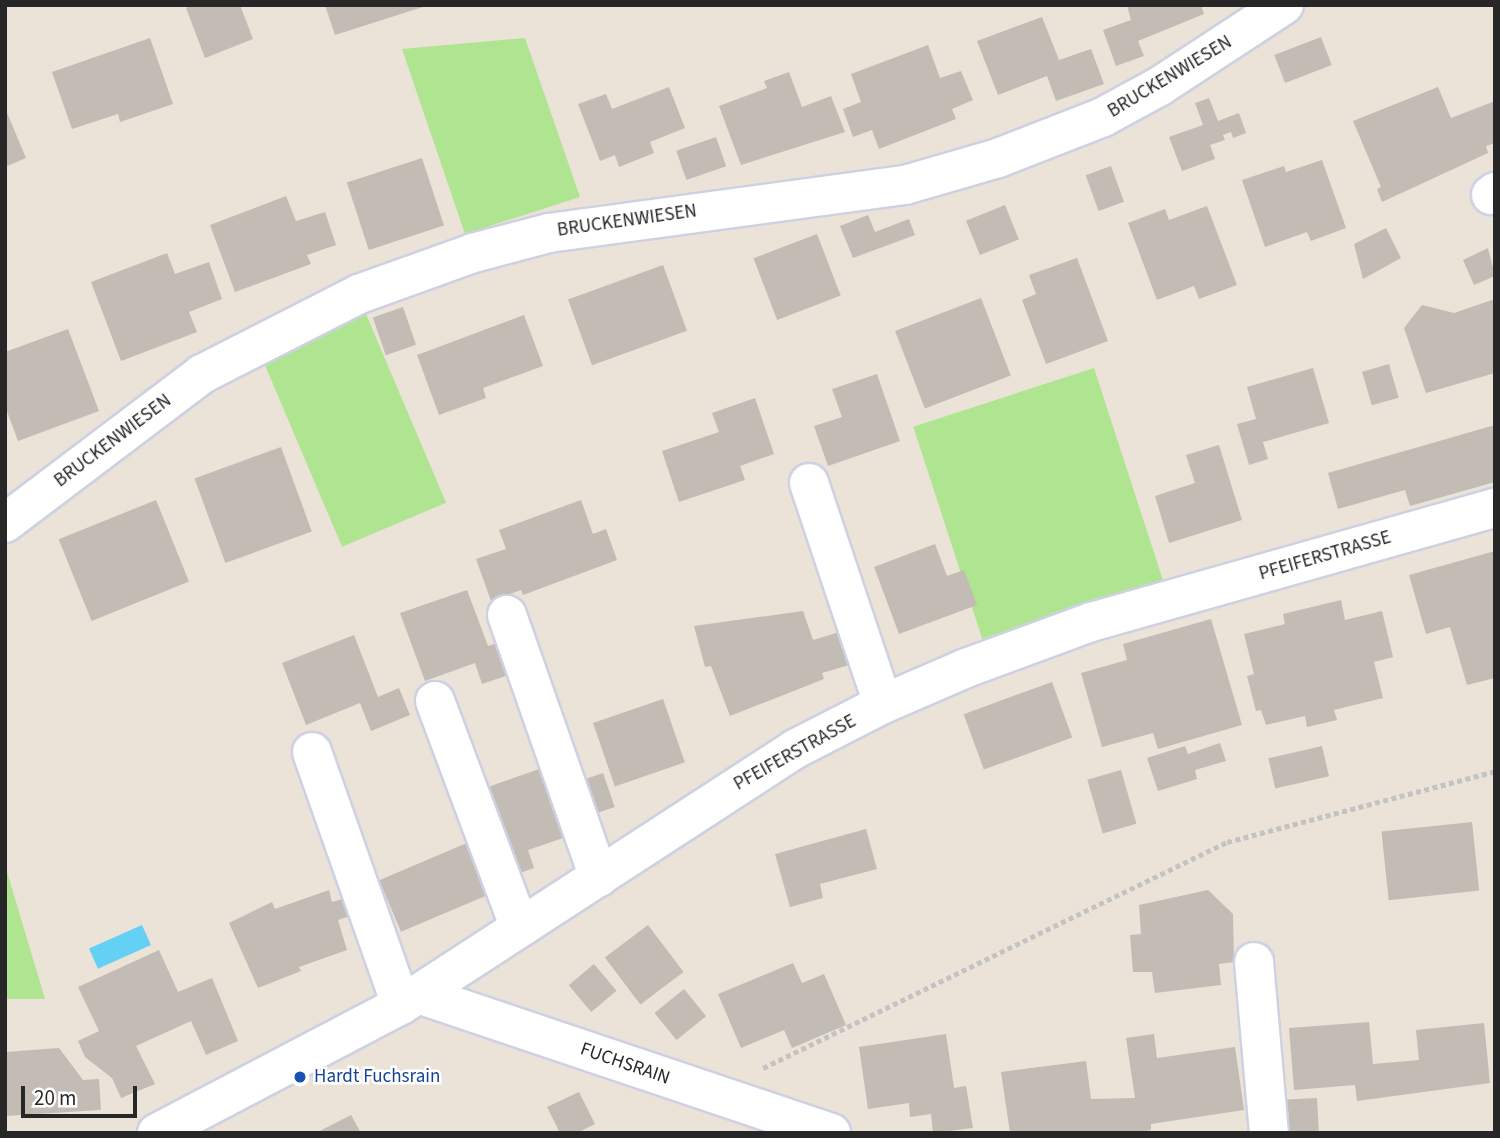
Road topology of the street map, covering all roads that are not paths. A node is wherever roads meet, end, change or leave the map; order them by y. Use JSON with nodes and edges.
{"nodes":[{"id":1,"x":1284,"y":5,"type":"edge"},
{"id":2,"x":809,"y":483,"type":"dead end"},
{"id":3,"x":1495,"y":508,"type":"edge"},
{"id":4,"x":5,"y":523,"type":"edge"},
{"id":5,"x":507,"y":615,"type":"dead end"},
{"id":6,"x":435,"y":701,"type":"dead end"},
{"id":7,"x":883,"y":705,"type":"junction"},
{"id":8,"x":312,"y":752,"type":"dead end"},
{"id":9,"x":599,"y":877,"type":"junction"},
{"id":10,"x":520,"y":928,"type":"junction"},
{"id":11,"x":1254,"y":962,"type":"dead end"},
{"id":12,"x":409,"y":1000,"type":"junction"},
{"id":13,"x":157,"y":1133,"type":"edge"},
{"id":14,"x":831,"y":1133,"type":"edge"},
{"id":15,"x":1269,"y":1133,"type":"edge"}],
"edges":[{"from":1,"to":4,"type":"street","name":"BRUCKENWIESEN"},
{"from":2,"to":7,"type":"street"},
{"from":3,"to":7,"type":"street","name":"PFEIFERSTRASSE"},
{"from":5,"to":9,"type":"street"},
{"from":6,"to":10,"type":"street"},
{"from":7,"to":9,"type":"street","name":"PFEIFERSTRASSE"},
{"from":8,"to":12,"type":"street"},
{"from":9,"to":10,"type":"street","name":"PFEIFERSTRASSE"},
{"from":10,"to":12,"type":"street","name":"PFEIFERSTRASSE"},
{"from":11,"to":15,"type":"street"},
{"from":12,"to":13,"type":"street","name":"PFEIFERSTRASSE"},
{"from":12,"to":14,"type":"street","name":"FUCHSRAIN"}]}
